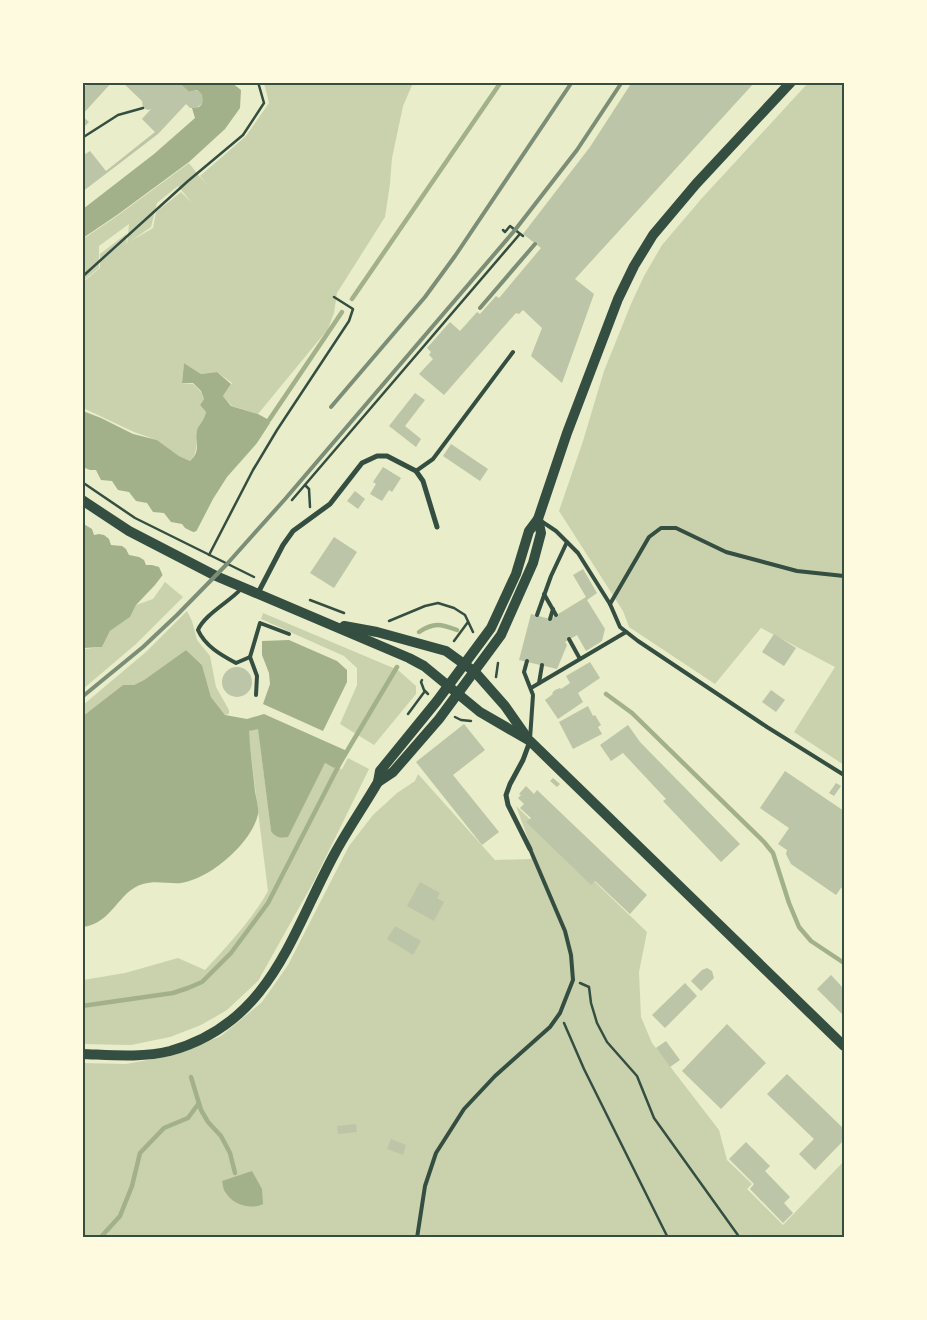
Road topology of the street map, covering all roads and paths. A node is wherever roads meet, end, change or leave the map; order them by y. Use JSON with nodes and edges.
{"nodes":[{"id":1,"x":258,"y":82,"type":"edge"},
{"id":2,"x":791,"y":82,"type":"edge"},
{"id":3,"x":143,"y":108,"type":"dead end"},
{"id":4,"x":82,"y":138,"type":"edge"},
{"id":5,"x":503,"y":230,"type":"dead end"},
{"id":6,"x":82,"y":277,"type":"edge"},
{"id":7,"x":334,"y":297,"type":"dead end"},
{"id":8,"x":512,"y":352,"type":"dead end"},
{"id":9,"x":416,"y":471,"type":"junction"},
{"id":10,"x":82,"y":482,"type":"edge"},
{"id":11,"x":305,"y":485,"type":"junction"},
{"id":12,"x":82,"y":500,"type":"edge"},
{"id":13,"x":292,"y":500,"type":"dead end"},
{"id":14,"x":314,"y":515,"type":"junction"},
{"id":15,"x":538,"y":519,"type":"junction"},
{"id":16,"x":437,"y":528,"type":"dead end"},
{"id":17,"x":567,"y":542,"type":"junction"},
{"id":18,"x":209,"y":555,"type":"junction"},
{"id":19,"x":201,"y":568,"type":"junction"},
{"id":20,"x":844,"y":576,"type":"edge"},
{"id":21,"x":264,"y":581,"type":"junction"},
{"id":22,"x":243,"y":587,"type":"junction"},
{"id":23,"x":258,"y":594,"type":"junction"},
{"id":24,"x":544,"y":594,"type":"junction"},
{"id":25,"x":305,"y":598,"type":"dead end"},
{"id":26,"x":610,"y":604,"type":"junction"},
{"id":27,"x":553,"y":609,"type":"junction"},
{"id":28,"x":348,"y":614,"type":"dead end"},
{"id":29,"x":556,"y":615,"type":"dead end"},
{"id":30,"x":537,"y":616,"type":"dead end"},
{"id":31,"x":550,"y":619,"type":"dead end"},
{"id":32,"x":382,"y":621,"type":"dead end"},
{"id":33,"x":333,"y":624,"type":"junction"},
{"id":34,"x":626,"y":632,"type":"junction"},
{"id":35,"x":289,"y":634,"type":"dead end"},
{"id":36,"x":483,"y":639,"type":"junction"},
{"id":37,"x":569,"y":639,"type":"dead end"},
{"id":38,"x":493,"y":645,"type":"junction"},
{"id":39,"x":250,"y":658,"type":"junction"},
{"id":40,"x":580,"y":659,"type":"junction"},
{"id":41,"x":526,"y":661,"type":"dead end"},
{"id":42,"x":464,"y":663,"type":"junction"},
{"id":43,"x":542,"y":665,"type":"dead end"},
{"id":44,"x":475,"y":672,"type":"junction"},
{"id":45,"x":498,"y":683,"type":"dead end"},
{"id":46,"x":539,"y":683,"type":"junction"},
{"id":47,"x":448,"y":686,"type":"junction"},
{"id":48,"x":530,"y":688,"type":"junction"},
{"id":49,"x":425,"y":691,"type":"dead end"},
{"id":50,"x":256,"y":695,"type":"dead end"},
{"id":51,"x":458,"y":695,"type":"junction"},
{"id":52,"x":408,"y":714,"type":"dead end"},
{"id":53,"x":530,"y":741,"type":"junction"},
{"id":54,"x":844,"y":774,"type":"edge"},
{"id":55,"x":378,"y":782,"type":"junction"},
{"id":56,"x":530,"y":849,"type":"joint"},
{"id":57,"x":573,"y":980,"type":"junction"},
{"id":58,"x":560,"y":1013,"type":"junction"},
{"id":59,"x":844,"y":1046,"type":"edge"},
{"id":60,"x":82,"y":1054,"type":"edge"},
{"id":61,"x":417,"y":1238,"type":"edge"},
{"id":62,"x":668,"y":1238,"type":"edge"},
{"id":63,"x":740,"y":1238,"type":"edge"}],
"edges":[{"from":1,"to":6,"type":"path"},
{"from":2,"to":15,"type":"main road"},
{"from":3,"to":4,"type":"path"},
{"from":5,"to":11,"type":"path"},
{"from":7,"to":18,"type":"path"},
{"from":8,"to":9,"type":"lane"},
{"from":9,"to":14,"type":"street"},
{"from":9,"to":16,"type":"street"},
{"from":10,"to":18,"type":"path"},
{"from":11,"to":13,"type":"path"},
{"from":11,"to":14,"type":"path"},
{"from":12,"to":19,"type":"main road"},
{"from":14,"to":21,"type":"street"},
{"from":15,"to":17,"type":"lane"},
{"from":15,"to":36,"type":"main road"},
{"from":15,"to":38,"type":"main road"},
{"from":17,"to":24,"type":"lane"},
{"from":17,"to":26,"type":"lane"},
{"from":18,"to":19,"type":"path"},
{"from":18,"to":21,"type":"path"},
{"from":19,"to":22,"type":"main road"},
{"from":20,"to":26,"type":"lane"},
{"from":21,"to":23,"type":"street"},
{"from":22,"to":23,"type":"main road"},
{"from":22,"to":39,"type":"lane"},
{"from":23,"to":33,"type":"main road"},
{"from":24,"to":27,"type":"lane"},
{"from":24,"to":30,"type":"lane"},
{"from":25,"to":28,"type":"path"},
{"from":26,"to":34,"type":"lane"},
{"from":27,"to":29,"type":"lane"},
{"from":27,"to":31,"type":"lane"},
{"from":32,"to":36,"type":"path"},
{"from":33,"to":42,"type":"main road"},
{"from":33,"to":47,"type":"main road"},
{"from":34,"to":40,"type":"lane"},
{"from":34,"to":54,"type":"lane"},
{"from":35,"to":39,"type":"lane"},
{"from":36,"to":42,"type":"main road"},
{"from":37,"to":40,"type":"lane"},
{"from":38,"to":44,"type":"main road"},
{"from":38,"to":45,"type":"path"},
{"from":39,"to":50,"type":"lane"},
{"from":40,"to":46,"type":"lane"},
{"from":41,"to":48,"type":"lane"},
{"from":42,"to":44,"type":"main road"},
{"from":42,"to":47,"type":"main road"},
{"from":43,"to":46,"type":"lane"},
{"from":44,"to":51,"type":"main road"},
{"from":44,"to":53,"type":"main road"},
{"from":46,"to":48,"type":"lane"},
{"from":47,"to":51,"type":"main road"},
{"from":47,"to":55,"type":"main road"},
{"from":48,"to":53,"type":"lane"},
{"from":49,"to":52,"type":"path"},
{"from":51,"to":53,"type":"main road"},
{"from":51,"to":55,"type":"main road"},
{"from":53,"to":56,"type":"street"},
{"from":53,"to":59,"type":"main road"},
{"from":55,"to":60,"type":"main road"},
{"from":56,"to":57,"type":"lane"},
{"from":57,"to":58,"type":"lane"},
{"from":57,"to":63,"type":"path"},
{"from":58,"to":61,"type":"lane"},
{"from":58,"to":62,"type":"path"}]}
